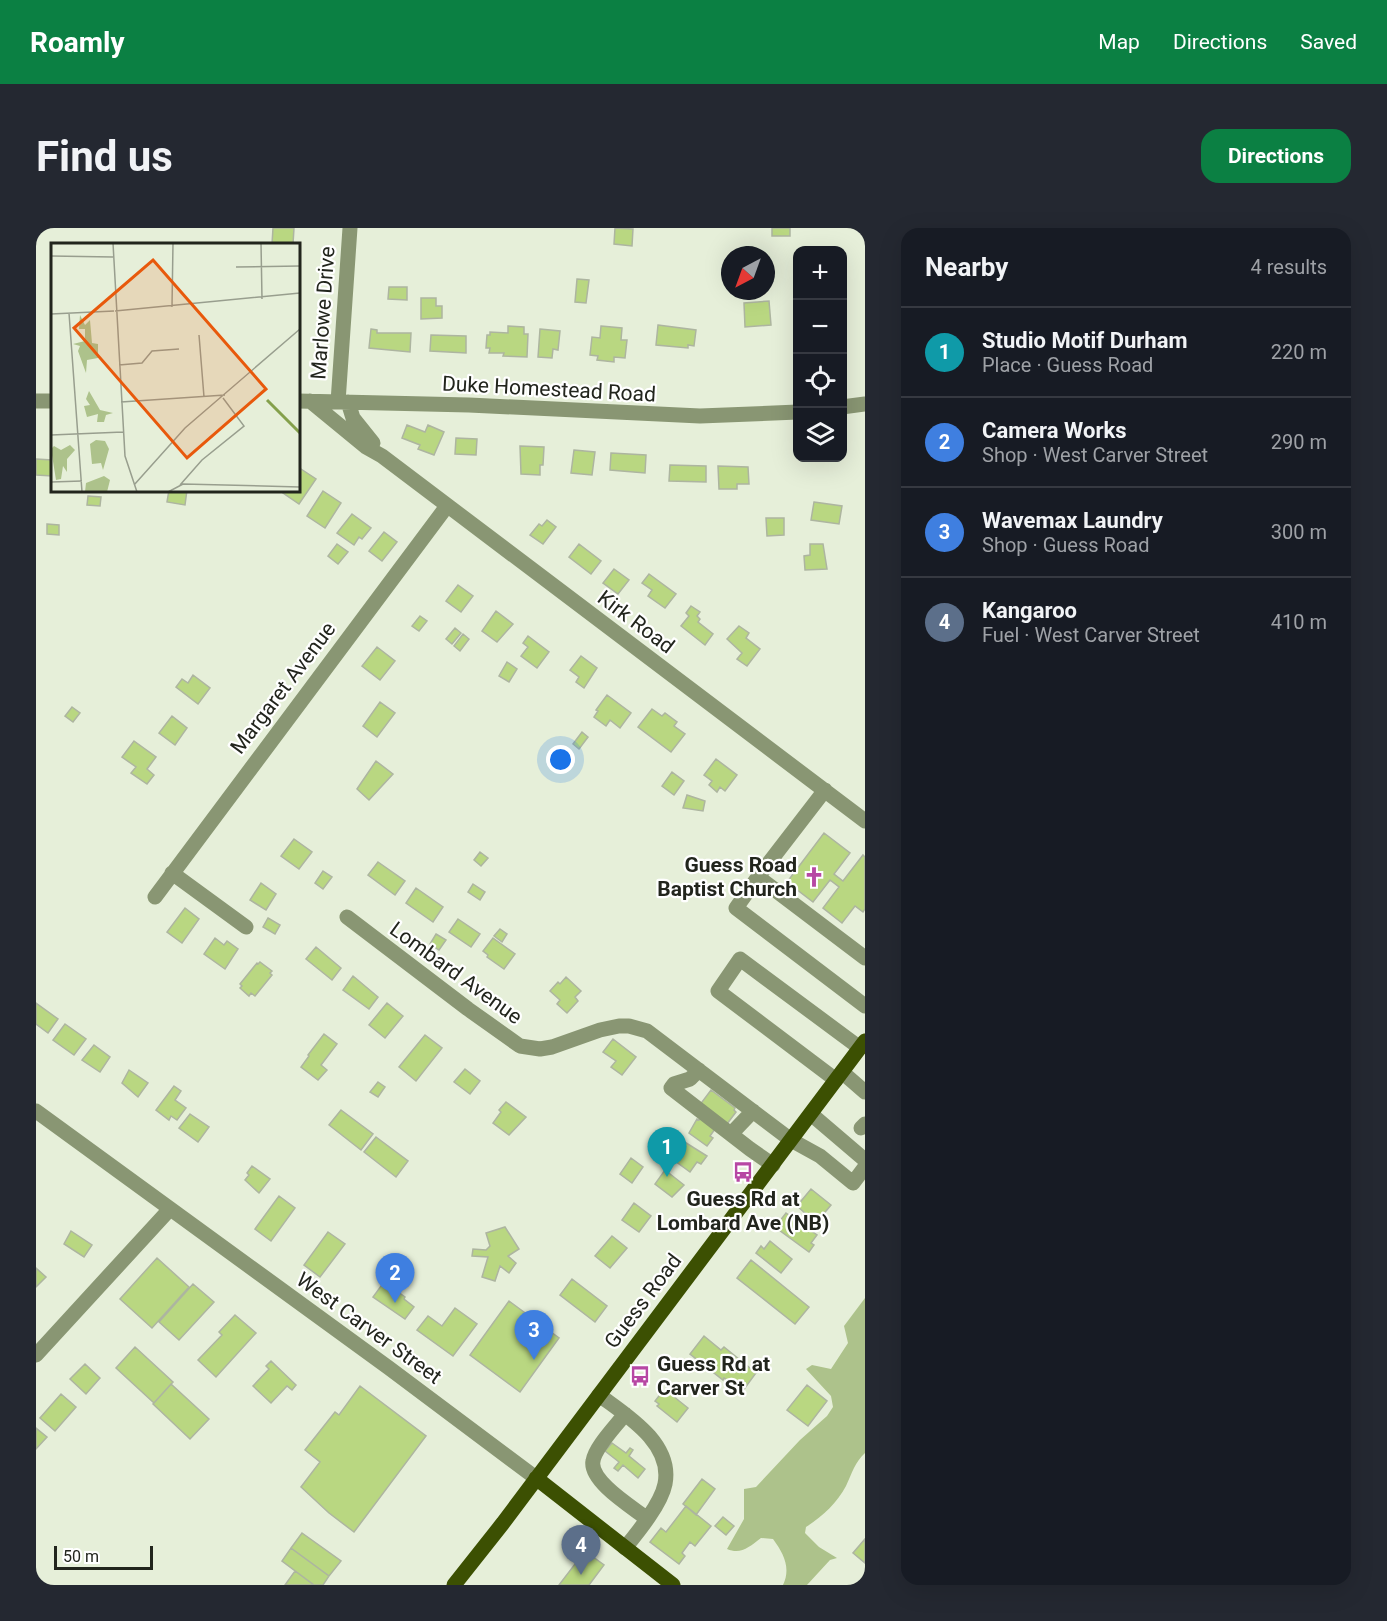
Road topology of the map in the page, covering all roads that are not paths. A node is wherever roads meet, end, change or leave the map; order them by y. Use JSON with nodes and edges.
{"nodes":[{"id":1,"x":350,"y":228,"type":"edge"},
{"id":2,"x":304,"y":401,"type":"edge"},
{"id":3,"x":343,"y":402,"type":"junction"},
{"id":4,"x":865,"y":404,"type":"edge"},
{"id":5,"x":847,"y":406,"type":"edge"},
{"id":6,"x":793,"y":411,"type":"edge"},
{"id":7,"x":382,"y":456,"type":"junction"},
{"id":8,"x":447,"y":506,"type":"junction"},
{"id":9,"x":825,"y":790,"type":"junction"},
{"id":10,"x":865,"y":821,"type":"edge"},
{"id":11,"x":172,"y":873,"type":"junction"},
{"id":12,"x":758,"y":877,"type":"junction"},
{"id":13,"x":155,"y":897,"type":"dead end"},
{"id":14,"x":347,"y":918,"type":"dead end"},
{"id":15,"x":246,"y":927,"type":"dead end"},
{"id":16,"x":865,"y":958,"type":"edge"},
{"id":17,"x":865,"y":1006,"type":"edge"},
{"id":18,"x":862,"y":1045,"type":"edge"},
{"id":19,"x":699,"y":1070,"type":"junction"},
{"id":20,"x":839,"y":1076,"type":"junction"},
{"id":21,"x":865,"y":1092,"type":"edge"},
{"id":22,"x":36,"y":1111,"type":"edge"},
{"id":23,"x":753,"y":1111,"type":"junction"},
{"id":24,"x":811,"y":1114,"type":"junction"},
{"id":25,"x":731,"y":1134,"type":"junction"},
{"id":26,"x":792,"y":1140,"type":"junction"},
{"id":27,"x":865,"y":1160,"type":"edge"},
{"id":28,"x":773,"y":1164,"type":"junction"},
{"id":29,"x":865,"y":1167,"type":"edge"},
{"id":30,"x":170,"y":1209,"type":"junction"},
{"id":31,"x":36,"y":1355,"type":"edge"},
{"id":32,"x":599,"y":1395,"type":"junction"},
{"id":33,"x":625,"y":1414,"type":"junction"},
{"id":34,"x":536,"y":1479,"type":"junction"},
{"id":35,"x":646,"y":1518,"type":"junction"},
{"id":36,"x":625,"y":1548,"type":"junction"},
{"id":37,"x":454,"y":1585,"type":"edge"},
{"id":38,"x":673,"y":1585,"type":"edge"}],
"edges":[{"from":1,"to":3,"type":"street","name":"Marlowe Drive"},
{"from":2,"to":3,"type":"street","name":"Duke Homestead Road"},
{"from":2,"to":7,"type":"street","name":"Kirk Road"},
{"from":3,"to":6,"type":"street","name":"Duke Homestead Road"},
{"from":3,"to":7,"type":"street","name":"Kirk Road"},
{"from":4,"to":5,"type":"street"},
{"from":7,"to":8,"type":"street","name":"Kirk Road"},
{"from":8,"to":9,"type":"street","name":"Kirk Road"},
{"from":8,"to":11,"type":"street","name":"Margaret Avenue"},
{"from":9,"to":10,"type":"street","name":"Kirk Road"},
{"from":9,"to":12,"type":"street"},
{"from":11,"to":13,"type":"street","name":"Margaret Avenue"},
{"from":11,"to":15,"type":"street"},
{"from":12,"to":16,"type":"street"},
{"from":12,"to":17,"type":"street"},
{"from":14,"to":19,"type":"street","name":"Lombard Avenue"},
{"from":18,"to":20,"type":"main road","name":"Guess Road"},
{"from":18,"to":20,"type":"street"},
{"from":19,"to":23,"type":"street","name":"Lombard Avenue"},
{"from":19,"to":25,"type":"street"},
{"from":20,"to":21,"type":"street"},
{"from":20,"to":24,"type":"main road","name":"Guess Road"},
{"from":22,"to":30,"type":"street","name":"West Carver Street"},
{"from":23,"to":25,"type":"street"},
{"from":23,"to":26,"type":"street","name":"Lombard Avenue"},
{"from":24,"to":26,"type":"main road","name":"Guess Road"},
{"from":24,"to":27,"type":"street"},
{"from":25,"to":28,"type":"street"},
{"from":26,"to":28,"type":"main road","name":"Guess Road"},
{"from":26,"to":29,"type":"street","name":"Lombard Avenue"},
{"from":28,"to":32,"type":"main road","name":"Guess Road"},
{"from":30,"to":31,"type":"street"},
{"from":30,"to":34,"type":"street","name":"West Carver Street"},
{"from":32,"to":33,"type":"street"},
{"from":32,"to":34,"type":"main road","name":"Guess Road"},
{"from":33,"to":35,"type":"street"},
{"from":33,"to":35,"type":"street"},
{"from":34,"to":36,"type":"main road","name":"West Carver Street"},
{"from":34,"to":37,"type":"main road","name":"Guess Road"},
{"from":35,"to":36,"type":"street"},
{"from":36,"to":38,"type":"main road","name":"West Carver Street"}]}
